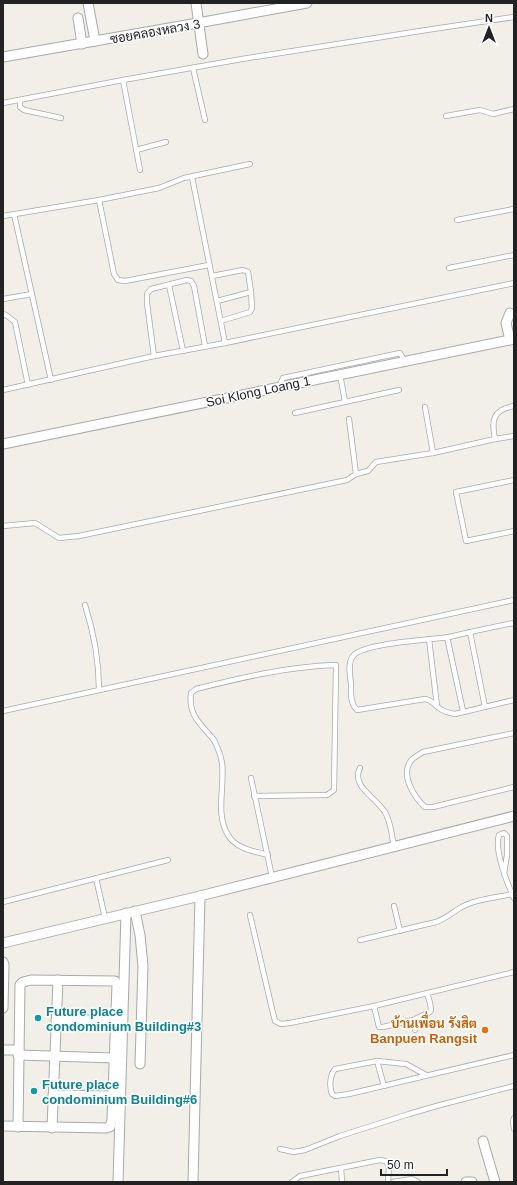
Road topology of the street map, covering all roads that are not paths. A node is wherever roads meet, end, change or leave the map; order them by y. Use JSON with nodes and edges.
{"nodes":[{"id":1,"x":88,"y":3,"type":"edge"},
{"id":2,"x":196,"y":3,"type":"edge"},
{"id":3,"x":307,"y":3,"type":"edge"},
{"id":4,"x":514,"y":17,"type":"edge"},
{"id":5,"x":78,"y":18,"type":"dead end"},
{"id":6,"x":198,"y":23,"type":"junction"},
{"id":7,"x":95,"y":41,"type":"junction"},
{"id":8,"x":82,"y":44,"type":"junction"},
{"id":9,"x":204,"y":54,"type":"dead end"},
{"id":10,"x":3,"y":57,"type":"edge"},
{"id":11,"x":193,"y":68,"type":"junction"},
{"id":12,"x":123,"y":80,"type":"junction"},
{"id":13,"x":20,"y":100,"type":"junction"},
{"id":14,"x":3,"y":103,"type":"edge"},
{"id":15,"x":514,"y":109,"type":"edge"},
{"id":16,"x":446,"y":116,"type":"dead end"},
{"id":17,"x":61,"y":118,"type":"dead end"},
{"id":18,"x":205,"y":120,"type":"dead end"},
{"id":19,"x":166,"y":142,"type":"dead end"},
{"id":20,"x":136,"y":150,"type":"junction"},
{"id":21,"x":250,"y":164,"type":"dead end"},
{"id":22,"x":140,"y":170,"type":"dead end"},
{"id":23,"x":192,"y":177,"type":"junction"},
{"id":24,"x":99,"y":200,"type":"junction"},
{"id":25,"x":514,"y":209,"type":"edge"},
{"id":26,"x":14,"y":214,"type":"junction"},
{"id":27,"x":3,"y":216,"type":"edge"},
{"id":28,"x":457,"y":220,"type":"dead end"},
{"id":29,"x":514,"y":255,"type":"edge"},
{"id":30,"x":209,"y":265,"type":"junction"},
{"id":31,"x":449,"y":268,"type":"dead end"},
{"id":32,"x":212,"y":276,"type":"junction"},
{"id":33,"x":514,"y":283,"type":"edge"},
{"id":34,"x":169,"y":285,"type":"junction"},
{"id":35,"x":251,"y":292,"type":"junction"},
{"id":36,"x":32,"y":294,"type":"junction"},
{"id":37,"x":3,"y":299,"type":"edge"},
{"id":38,"x":217,"y":301,"type":"junction"},
{"id":39,"x":510,"y":313,"type":"dead end"},
{"id":40,"x":3,"y":314,"type":"edge"},
{"id":41,"x":221,"y":321,"type":"junction"},
{"id":42,"x":512,"y":340,"type":"edge"},
{"id":43,"x":225,"y":344,"type":"junction"},
{"id":44,"x":205,"y":346,"type":"junction"},
{"id":45,"x":182,"y":350,"type":"junction"},
{"id":46,"x":154,"y":356,"type":"junction"},
{"id":47,"x":405,"y":362,"type":"junction"},
{"id":48,"x":340,"y":375,"type":"junction"},
{"id":49,"x":51,"y":380,"type":"junction"},
{"id":50,"x":28,"y":385,"type":"junction"},
{"id":51,"x":278,"y":387,"type":"junction"},
{"id":52,"x":3,"y":390,"type":"edge"},
{"id":53,"x":399,"y":390,"type":"dead end"},
{"id":54,"x":345,"y":401,"type":"junction"},
{"id":55,"x":514,"y":406,"type":"edge"},
{"id":56,"x":425,"y":407,"type":"dead end"},
{"id":57,"x":295,"y":413,"type":"dead end"},
{"id":58,"x":349,"y":419,"type":"dead end"},
{"id":59,"x":514,"y":436,"type":"edge"},
{"id":60,"x":495,"y":439,"type":"junction"},
{"id":61,"x":3,"y":444,"type":"edge"},
{"id":62,"x":433,"y":453,"type":"junction"},
{"id":63,"x":356,"y":474,"type":"junction"},
{"id":64,"x":514,"y":480,"type":"edge"},
{"id":65,"x":3,"y":526,"type":"edge"},
{"id":66,"x":514,"y":531,"type":"edge"},
{"id":67,"x":514,"y":600,"type":"edge"},
{"id":68,"x":85,"y":605,"type":"dead end"},
{"id":69,"x":514,"y":622,"type":"edge"},
{"id":70,"x":470,"y":632,"type":"junction"},
{"id":71,"x":447,"y":637,"type":"junction"},
{"id":72,"x":429,"y":639,"type":"junction"},
{"id":73,"x":99,"y":690,"type":"junction"},
{"id":74,"x":514,"y":700,"type":"edge"},
{"id":75,"x":438,"y":707,"type":"junction"},
{"id":76,"x":485,"y":707,"type":"junction"},
{"id":77,"x":3,"y":710,"type":"edge"},
{"id":78,"x":463,"y":711,"type":"junction"},
{"id":79,"x":514,"y":733,"type":"edge"},
{"id":80,"x":360,"y":768,"type":"dead end"},
{"id":81,"x":251,"y":778,"type":"dead end"},
{"id":82,"x":514,"y":788,"type":"edge"},
{"id":83,"x":254,"y":796,"type":"junction"},
{"id":84,"x":514,"y":816,"type":"edge"},
{"id":85,"x":394,"y":847,"type":"junction"},
{"id":86,"x":268,"y":854,"type":"junction"},
{"id":87,"x":168,"y":860,"type":"dead end"},
{"id":88,"x":504,"y":874,"type":"junction"},
{"id":89,"x":272,"y":877,"type":"junction"},
{"id":90,"x":96,"y":878,"type":"junction"},
{"id":91,"x":200,"y":896,"type":"junction"},
{"id":92,"x":513,"y":896,"type":"edge"},
{"id":93,"x":3,"y":902,"type":"edge"},
{"id":94,"x":394,"y":906,"type":"dead end"},
{"id":95,"x":131,"y":912,"type":"junction"},
{"id":96,"x":250,"y":915,"type":"dead end"},
{"id":97,"x":105,"y":918,"type":"junction"},
{"id":98,"x":400,"y":931,"type":"junction"},
{"id":99,"x":360,"y":940,"type":"dead end"},
{"id":100,"x":3,"y":943,"type":"edge"},
{"id":101,"x":3,"y":962,"type":"edge"},
{"id":102,"x":514,"y":972,"type":"edge"},
{"id":103,"x":58,"y":980,"type":"junction"},
{"id":104,"x":427,"y":993,"type":"junction"},
{"id":105,"x":374,"y":1006,"type":"junction"},
{"id":106,"x":3,"y":1008,"type":"edge"},
{"id":107,"x":56,"y":1020,"type":"junction"},
{"id":108,"x":115,"y":1020,"type":"junction"},
{"id":109,"x":413,"y":1020,"type":"junction"},
{"id":110,"x":415,"y":1030,"type":"dead end"},
{"id":111,"x":3,"y":1050,"type":"edge"},
{"id":112,"x":18,"y":1053,"type":"junction"},
{"id":113,"x":514,"y":1056,"type":"edge"},
{"id":114,"x":55,"y":1057,"type":"junction"},
{"id":115,"x":114,"y":1058,"type":"junction"},
{"id":116,"x":377,"y":1061,"type":"junction"},
{"id":117,"x":140,"y":1064,"type":"dead end"},
{"id":118,"x":426,"y":1075,"type":"junction"},
{"id":119,"x":384,"y":1086,"type":"junction"},
{"id":120,"x":514,"y":1086,"type":"edge"},
{"id":121,"x":53,"y":1095,"type":"junction"},
{"id":122,"x":112,"y":1096,"type":"junction"},
{"id":123,"x":514,"y":1118,"type":"edge"},
{"id":124,"x":3,"y":1126,"type":"edge"},
{"id":125,"x":18,"y":1127,"type":"junction"},
{"id":126,"x":52,"y":1128,"type":"junction"},
{"id":127,"x":514,"y":1129,"type":"edge"},
{"id":128,"x":483,"y":1141,"type":"dead end"},
{"id":129,"x":280,"y":1149,"type":"dead end"},
{"id":130,"x":341,"y":1168,"type":"junction"},
{"id":131,"x":118,"y":1182,"type":"edge"},
{"id":132,"x":192,"y":1182,"type":"edge"},
{"id":133,"x":292,"y":1182,"type":"edge"},
{"id":134,"x":342,"y":1182,"type":"edge"},
{"id":135,"x":388,"y":1182,"type":"edge"},
{"id":136,"x":393,"y":1182,"type":"edge"},
{"id":137,"x":418,"y":1182,"type":"edge"},
{"id":138,"x":466,"y":1182,"type":"edge"},
{"id":139,"x":472,"y":1182,"type":"edge"},
{"id":140,"x":495,"y":1182,"type":"edge"}],
"edges":[{"from":1,"to":7,"type":"street"},
{"from":2,"to":6,"type":"street"},
{"from":3,"to":6,"type":"street","name":"ซอยคลองหลวง 3"},
{"from":4,"to":11,"type":"lane"},
{"from":5,"to":8,"type":"street"},
{"from":6,"to":7,"type":"street","name":"ซอยคลองหลวง 3"},
{"from":6,"to":9,"type":"street"},
{"from":7,"to":8,"type":"street","name":"ซอยคลองหลวง 3"},
{"from":8,"to":10,"type":"street","name":"ซอยคลองหลวง 3"},
{"from":11,"to":12,"type":"lane"},
{"from":11,"to":18,"type":"lane"},
{"from":12,"to":13,"type":"lane"},
{"from":12,"to":20,"type":"lane"},
{"from":13,"to":14,"type":"lane"},
{"from":13,"to":17,"type":"lane"},
{"from":15,"to":16,"type":"lane"},
{"from":19,"to":20,"type":"lane"},
{"from":20,"to":22,"type":"lane"},
{"from":21,"to":23,"type":"lane"},
{"from":23,"to":24,"type":"lane"},
{"from":23,"to":30,"type":"lane"},
{"from":24,"to":26,"type":"lane"},
{"from":24,"to":30,"type":"lane"},
{"from":25,"to":28,"type":"lane"},
{"from":26,"to":27,"type":"lane"},
{"from":26,"to":36,"type":"lane"},
{"from":29,"to":31,"type":"lane"},
{"from":30,"to":32,"type":"lane"},
{"from":32,"to":35,"type":"lane"},
{"from":32,"to":38,"type":"lane"},
{"from":33,"to":43,"type":"lane"},
{"from":34,"to":44,"type":"lane"},
{"from":34,"to":45,"type":"lane"},
{"from":34,"to":46,"type":"lane"},
{"from":35,"to":38,"type":"lane"},
{"from":35,"to":41,"type":"lane"},
{"from":36,"to":37,"type":"lane"},
{"from":36,"to":49,"type":"lane"},
{"from":38,"to":41,"type":"lane"},
{"from":39,"to":42,"type":"street"},
{"from":40,"to":50,"type":"lane"},
{"from":41,"to":43,"type":"lane"},
{"from":42,"to":47,"type":"street","name":"Soi Klong Loang 1"},
{"from":43,"to":44,"type":"lane"},
{"from":44,"to":45,"type":"lane"},
{"from":45,"to":46,"type":"lane"},
{"from":46,"to":49,"type":"lane"},
{"from":47,"to":48,"type":"street","name":"Soi Klong Loang 1"},
{"from":47,"to":51,"type":"lane"},
{"from":48,"to":51,"type":"street","name":"Soi Klong Loang 1"},
{"from":48,"to":54,"type":"lane"},
{"from":49,"to":50,"type":"lane"},
{"from":50,"to":52,"type":"lane"},
{"from":51,"to":61,"type":"street","name":"Soi Klong Loang 1"},
{"from":53,"to":54,"type":"lane"},
{"from":54,"to":57,"type":"lane"},
{"from":55,"to":60,"type":"lane"},
{"from":56,"to":62,"type":"lane"},
{"from":58,"to":63,"type":"lane"},
{"from":59,"to":60,"type":"lane"},
{"from":60,"to":62,"type":"lane"},
{"from":62,"to":63,"type":"lane"},
{"from":63,"to":65,"type":"lane"},
{"from":64,"to":66,"type":"lane"},
{"from":67,"to":73,"type":"lane"},
{"from":68,"to":73,"type":"lane"},
{"from":69,"to":70,"type":"lane"},
{"from":70,"to":71,"type":"lane"},
{"from":70,"to":76,"type":"lane"},
{"from":71,"to":72,"type":"lane"},
{"from":71,"to":78,"type":"lane"},
{"from":72,"to":75,"type":"lane"},
{"from":72,"to":75,"type":"lane"},
{"from":73,"to":77,"type":"lane"},
{"from":74,"to":76,"type":"lane"},
{"from":75,"to":78,"type":"lane"},
{"from":76,"to":78,"type":"lane"},
{"from":79,"to":82,"type":"lane"},
{"from":80,"to":85,"type":"lane"},
{"from":81,"to":83,"type":"lane"},
{"from":83,"to":86,"type":"lane"},
{"from":83,"to":86,"type":"lane"},
{"from":84,"to":85,"type":"street"},
{"from":85,"to":89,"type":"street"},
{"from":86,"to":89,"type":"lane"},
{"from":87,"to":90,"type":"lane"},
{"from":88,"to":88,"type":"lane"},
{"from":88,"to":92,"type":"lane"},
{"from":89,"to":91,"type":"street"},
{"from":90,"to":93,"type":"lane"},
{"from":90,"to":97,"type":"lane"},
{"from":91,"to":95,"type":"street"},
{"from":91,"to":132,"type":"street"},
{"from":92,"to":98,"type":"lane"},
{"from":94,"to":98,"type":"lane"},
{"from":95,"to":97,"type":"street"},
{"from":95,"to":117,"type":"street"},
{"from":95,"to":131,"type":"street"},
{"from":96,"to":105,"type":"lane"},
{"from":97,"to":100,"type":"street"},
{"from":98,"to":99,"type":"lane"},
{"from":101,"to":106,"type":"street"},
{"from":102,"to":104,"type":"lane"},
{"from":103,"to":107,"type":"street"},
{"from":103,"to":108,"type":"street"},
{"from":103,"to":112,"type":"street"},
{"from":104,"to":105,"type":"lane"},
{"from":104,"to":109,"type":"lane"},
{"from":105,"to":109,"type":"lane"},
{"from":107,"to":108,"type":"street"},
{"from":107,"to":114,"type":"street"},
{"from":108,"to":115,"type":"street"},
{"from":109,"to":110,"type":"lane"},
{"from":111,"to":112,"type":"street"},
{"from":112,"to":114,"type":"street"},
{"from":112,"to":125,"type":"street"},
{"from":113,"to":118,"type":"lane"},
{"from":114,"to":115,"type":"street"},
{"from":114,"to":121,"type":"street"},
{"from":115,"to":122,"type":"street"},
{"from":116,"to":118,"type":"lane"},
{"from":116,"to":119,"type":"lane"},
{"from":116,"to":119,"type":"lane"},
{"from":118,"to":119,"type":"lane"},
{"from":120,"to":129,"type":"lane"},
{"from":121,"to":122,"type":"street"},
{"from":121,"to":126,"type":"street"},
{"from":122,"to":126,"type":"street"},
{"from":123,"to":127,"type":"lane"},
{"from":124,"to":125,"type":"street"},
{"from":125,"to":126,"type":"street"},
{"from":128,"to":140,"type":"street"},
{"from":130,"to":133,"type":"lane"},
{"from":130,"to":134,"type":"lane"},
{"from":130,"to":135,"type":"lane"},
{"from":136,"to":137,"type":"lane"},
{"from":138,"to":139,"type":"street"}]}
